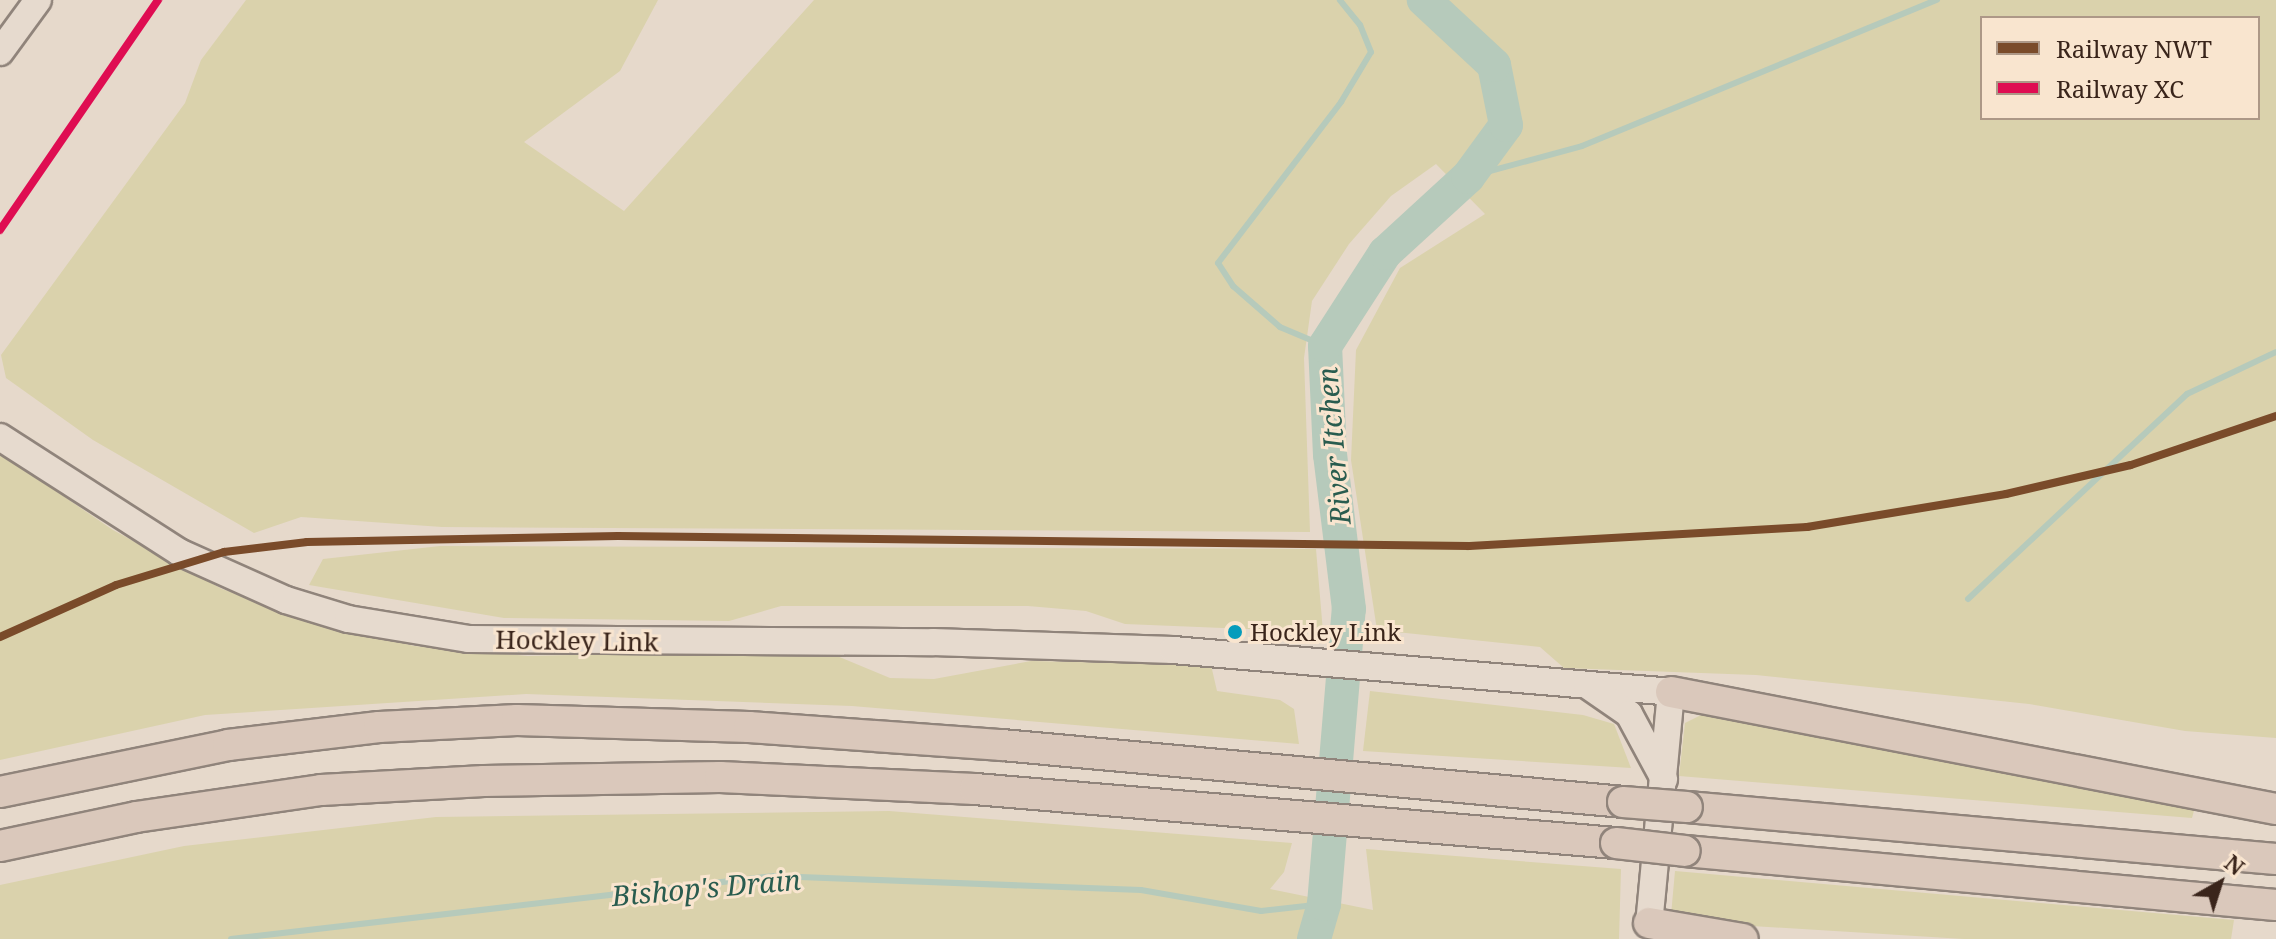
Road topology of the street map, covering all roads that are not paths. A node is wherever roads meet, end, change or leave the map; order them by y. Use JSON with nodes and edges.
{"nodes":[{"id":1,"x":38,"y":0,"type":"edge"},
{"id":2,"x":0,"y":52,"type":"edge"},
{"id":3,"x":0,"y":437,"type":"edge"},
{"id":4,"x":1584,"y":683,"type":"junction"},
{"id":5,"x":1671,"y":692,"type":"junction"},
{"id":6,"x":1664,"y":780,"type":"junction"},
{"id":7,"x":0,"y":792,"type":"edge"},
{"id":8,"x":2276,"y":809,"type":"edge"},
{"id":9,"x":0,"y":846,"type":"edge"},
{"id":10,"x":2276,"y":859,"type":"edge"},
{"id":11,"x":2276,"y":905,"type":"edge"},
{"id":12,"x":1649,"y":923,"type":"joint"},
{"id":13,"x":1726,"y":938,"type":"edge"}],
"edges":[{"from":1,"to":2,"type":"main road"},
{"from":3,"to":4,"type":"main road","name":"Hockley Link"},
{"from":4,"to":5,"type":"main road","name":"Hockley Link"},
{"from":4,"to":6,"type":"main road","name":"Hockley Link"},
{"from":5,"to":6,"type":"main road"},
{"from":5,"to":8,"type":"highway"},
{"from":6,"to":12,"type":"main road"},
{"from":7,"to":10,"type":"highway","bridge":true},
{"from":9,"to":11,"type":"highway","bridge":true},
{"from":12,"to":13,"type":"highway"}]}
